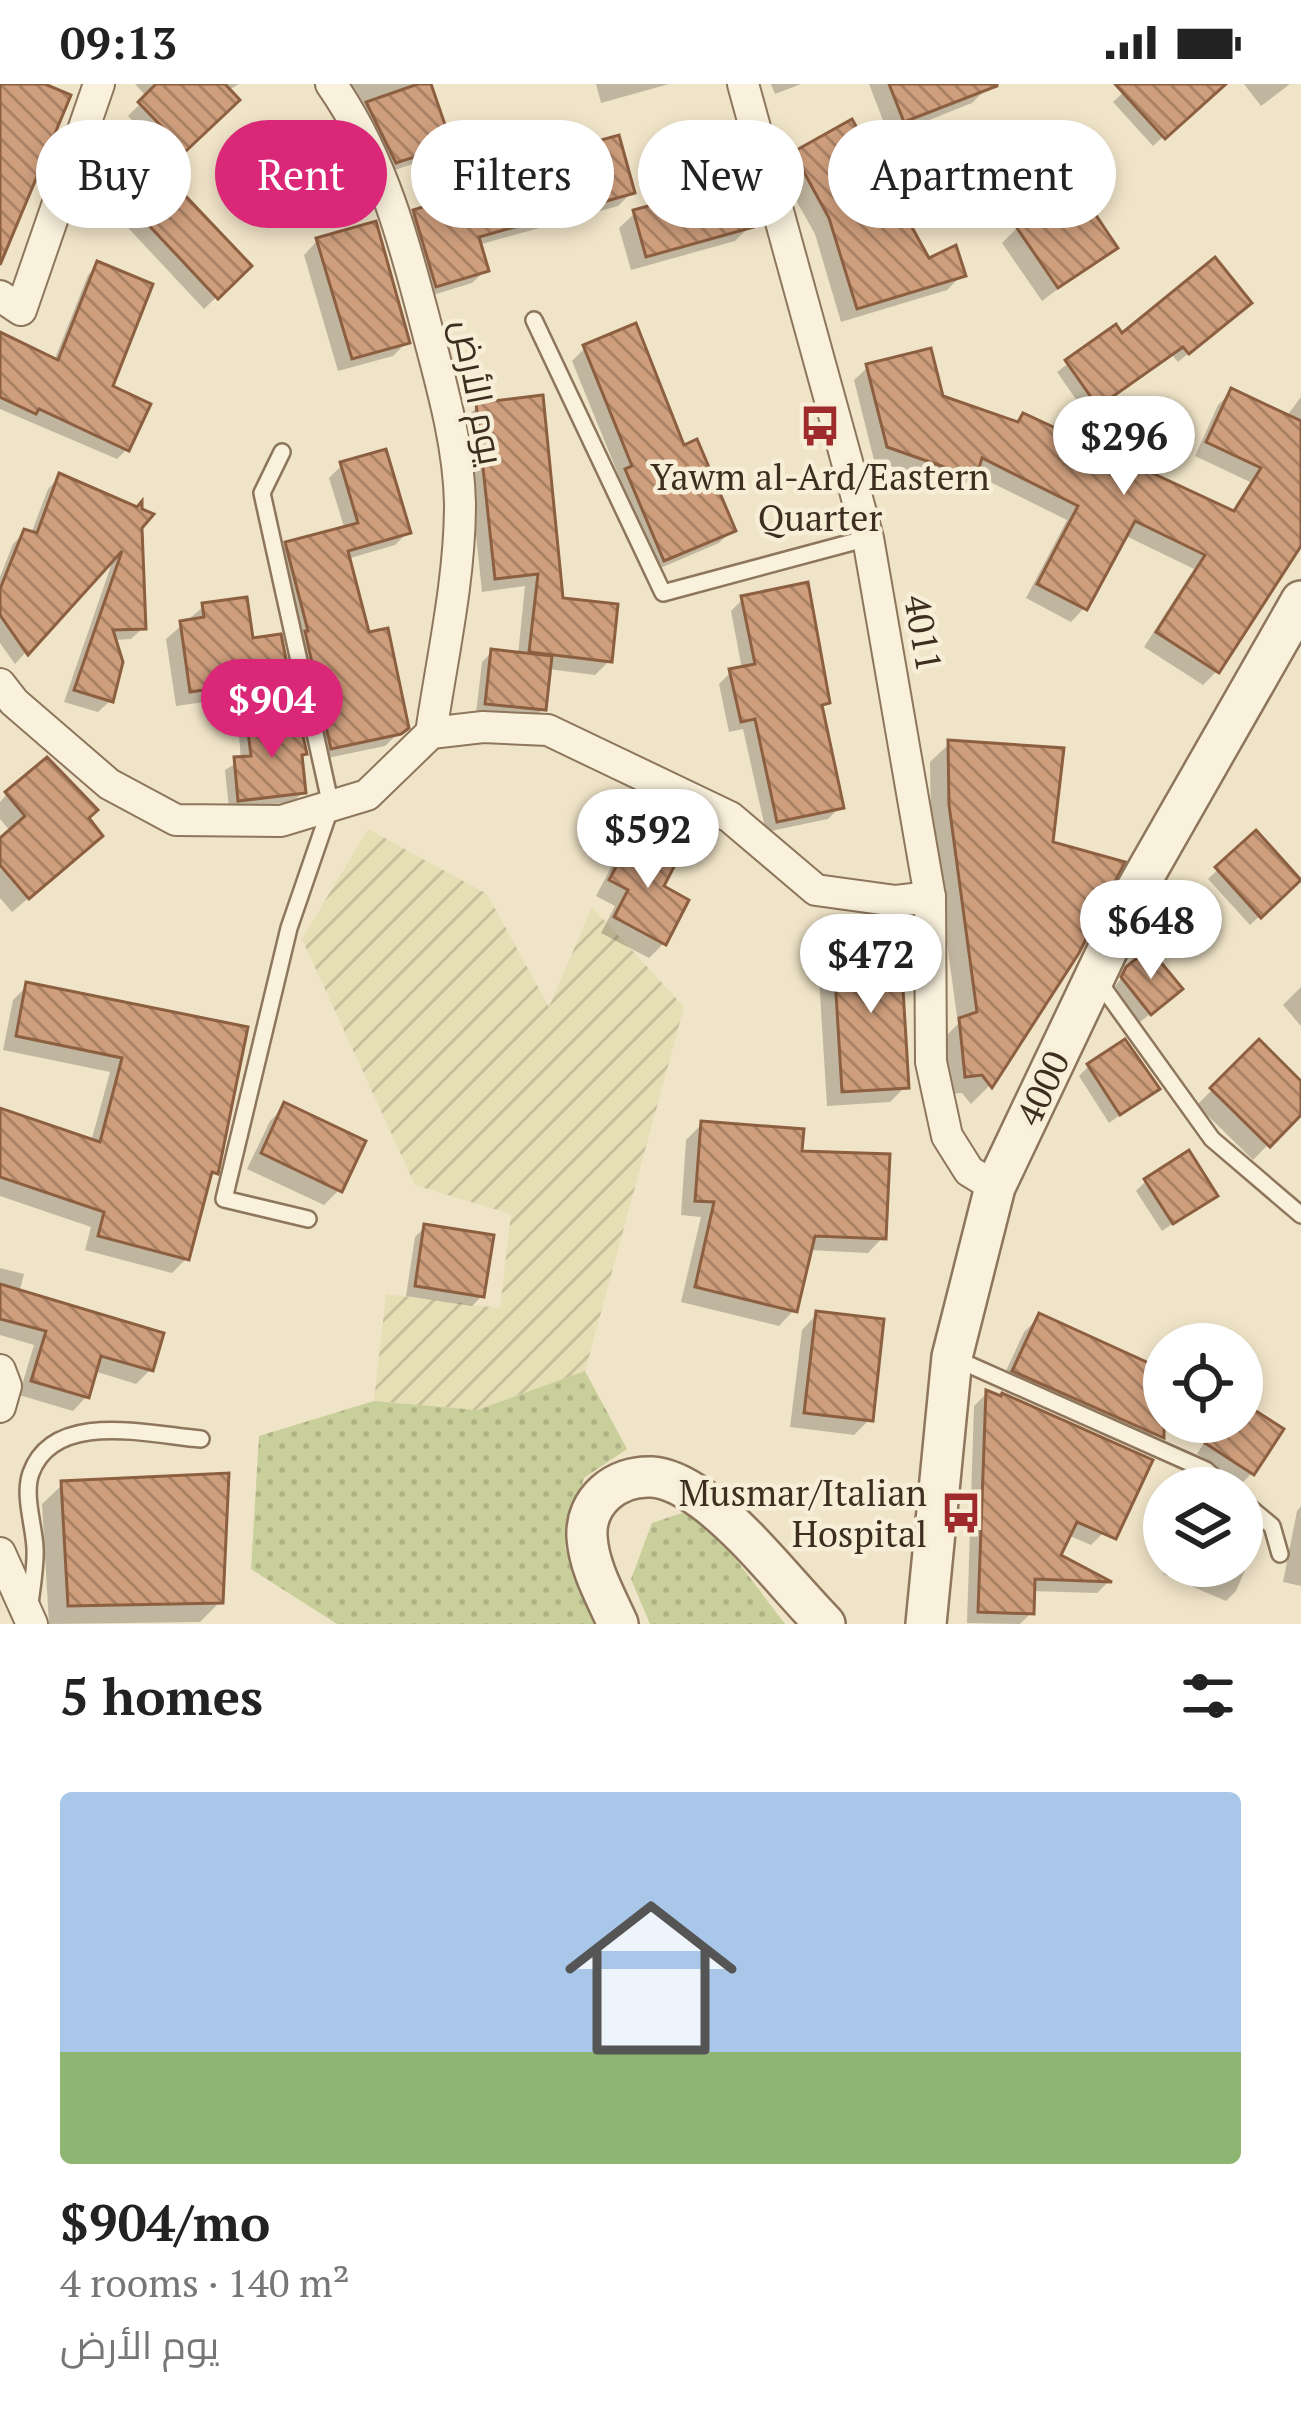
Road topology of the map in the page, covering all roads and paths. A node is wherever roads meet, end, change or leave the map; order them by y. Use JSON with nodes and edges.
{"nodes":[{"id":1,"x":99,"y":84,"type":"edge"},
{"id":2,"x":331,"y":84,"type":"edge"},
{"id":3,"x":743,"y":84,"type":"edge"},
{"id":4,"x":0,"y":296,"type":"edge"},
{"id":5,"x":534,"y":320,"type":"dead end"},
{"id":6,"x":282,"y":452,"type":"dead end"},
{"id":7,"x":868,"y":538,"type":"junction"},
{"id":8,"x":1301,"y":601,"type":"edge"},
{"id":9,"x":4,"y":703,"type":"edge"},
{"id":10,"x":431,"y":733,"type":"junction"},
{"id":11,"x":331,"y":806,"type":"junction"},
{"id":12,"x":930,"y":897,"type":"junction"},
{"id":13,"x":1095,"y":976,"type":"junction"},
{"id":14,"x":994,"y":1187,"type":"junction"},
{"id":15,"x":1301,"y":1215,"type":"edge"},
{"id":16,"x":308,"y":1219,"type":"dead end"},
{"id":17,"x":952,"y":1357,"type":"junction"},
{"id":18,"x":0,"y":1370,"type":"edge"},
{"id":19,"x":0,"y":1407,"type":"edge"},
{"id":20,"x":201,"y":1439,"type":"dead end"},
{"id":21,"x":1199,"y":1467,"type":"edge"},
{"id":22,"x":1263,"y":1518,"type":"edge"},
{"id":23,"x":0,"y":1553,"type":"edge"},
{"id":24,"x":1280,"y":1554,"type":"dead end"},
{"id":25,"x":30,"y":1618,"type":"edge"},
{"id":26,"x":824,"y":1620,"type":"edge"},
{"id":27,"x":618,"y":1624,"type":"edge"},
{"id":28,"x":900,"y":1624,"type":"edge"},
{"id":29,"x":927,"y":1624,"type":"edge"}],
"edges":[{"from":1,"to":4,"type":"street"},
{"from":2,"to":10,"type":"street","name":"يوم الأرض"},
{"from":3,"to":7,"type":"street","name":"4011"},
{"from":5,"to":7,"type":"lane"},
{"from":6,"to":11,"type":"lane"},
{"from":7,"to":12,"type":"street","name":"4011"},
{"from":8,"to":13,"type":"street","name":"4000"},
{"from":9,"to":11,"type":"street"},
{"from":10,"to":11,"type":"street"},
{"from":10,"to":12,"type":"street"},
{"from":11,"to":16,"type":"lane"},
{"from":12,"to":14,"type":"street","name":"4011"},
{"from":13,"to":14,"type":"street","name":"4000"},
{"from":13,"to":15,"type":"lane"},
{"from":14,"to":17,"type":"street","name":"4000"},
{"from":17,"to":21,"type":"lane"},
{"from":17,"to":29,"type":"street","name":"4000"},
{"from":18,"to":19,"type":"street"},
{"from":20,"to":25,"type":"lane"},
{"from":22,"to":24,"type":"lane"},
{"from":23,"to":25,"type":"street"},
{"from":26,"to":27,"type":"street"},
{"from":28,"to":29,"type":"street","name":"4000"}]}
